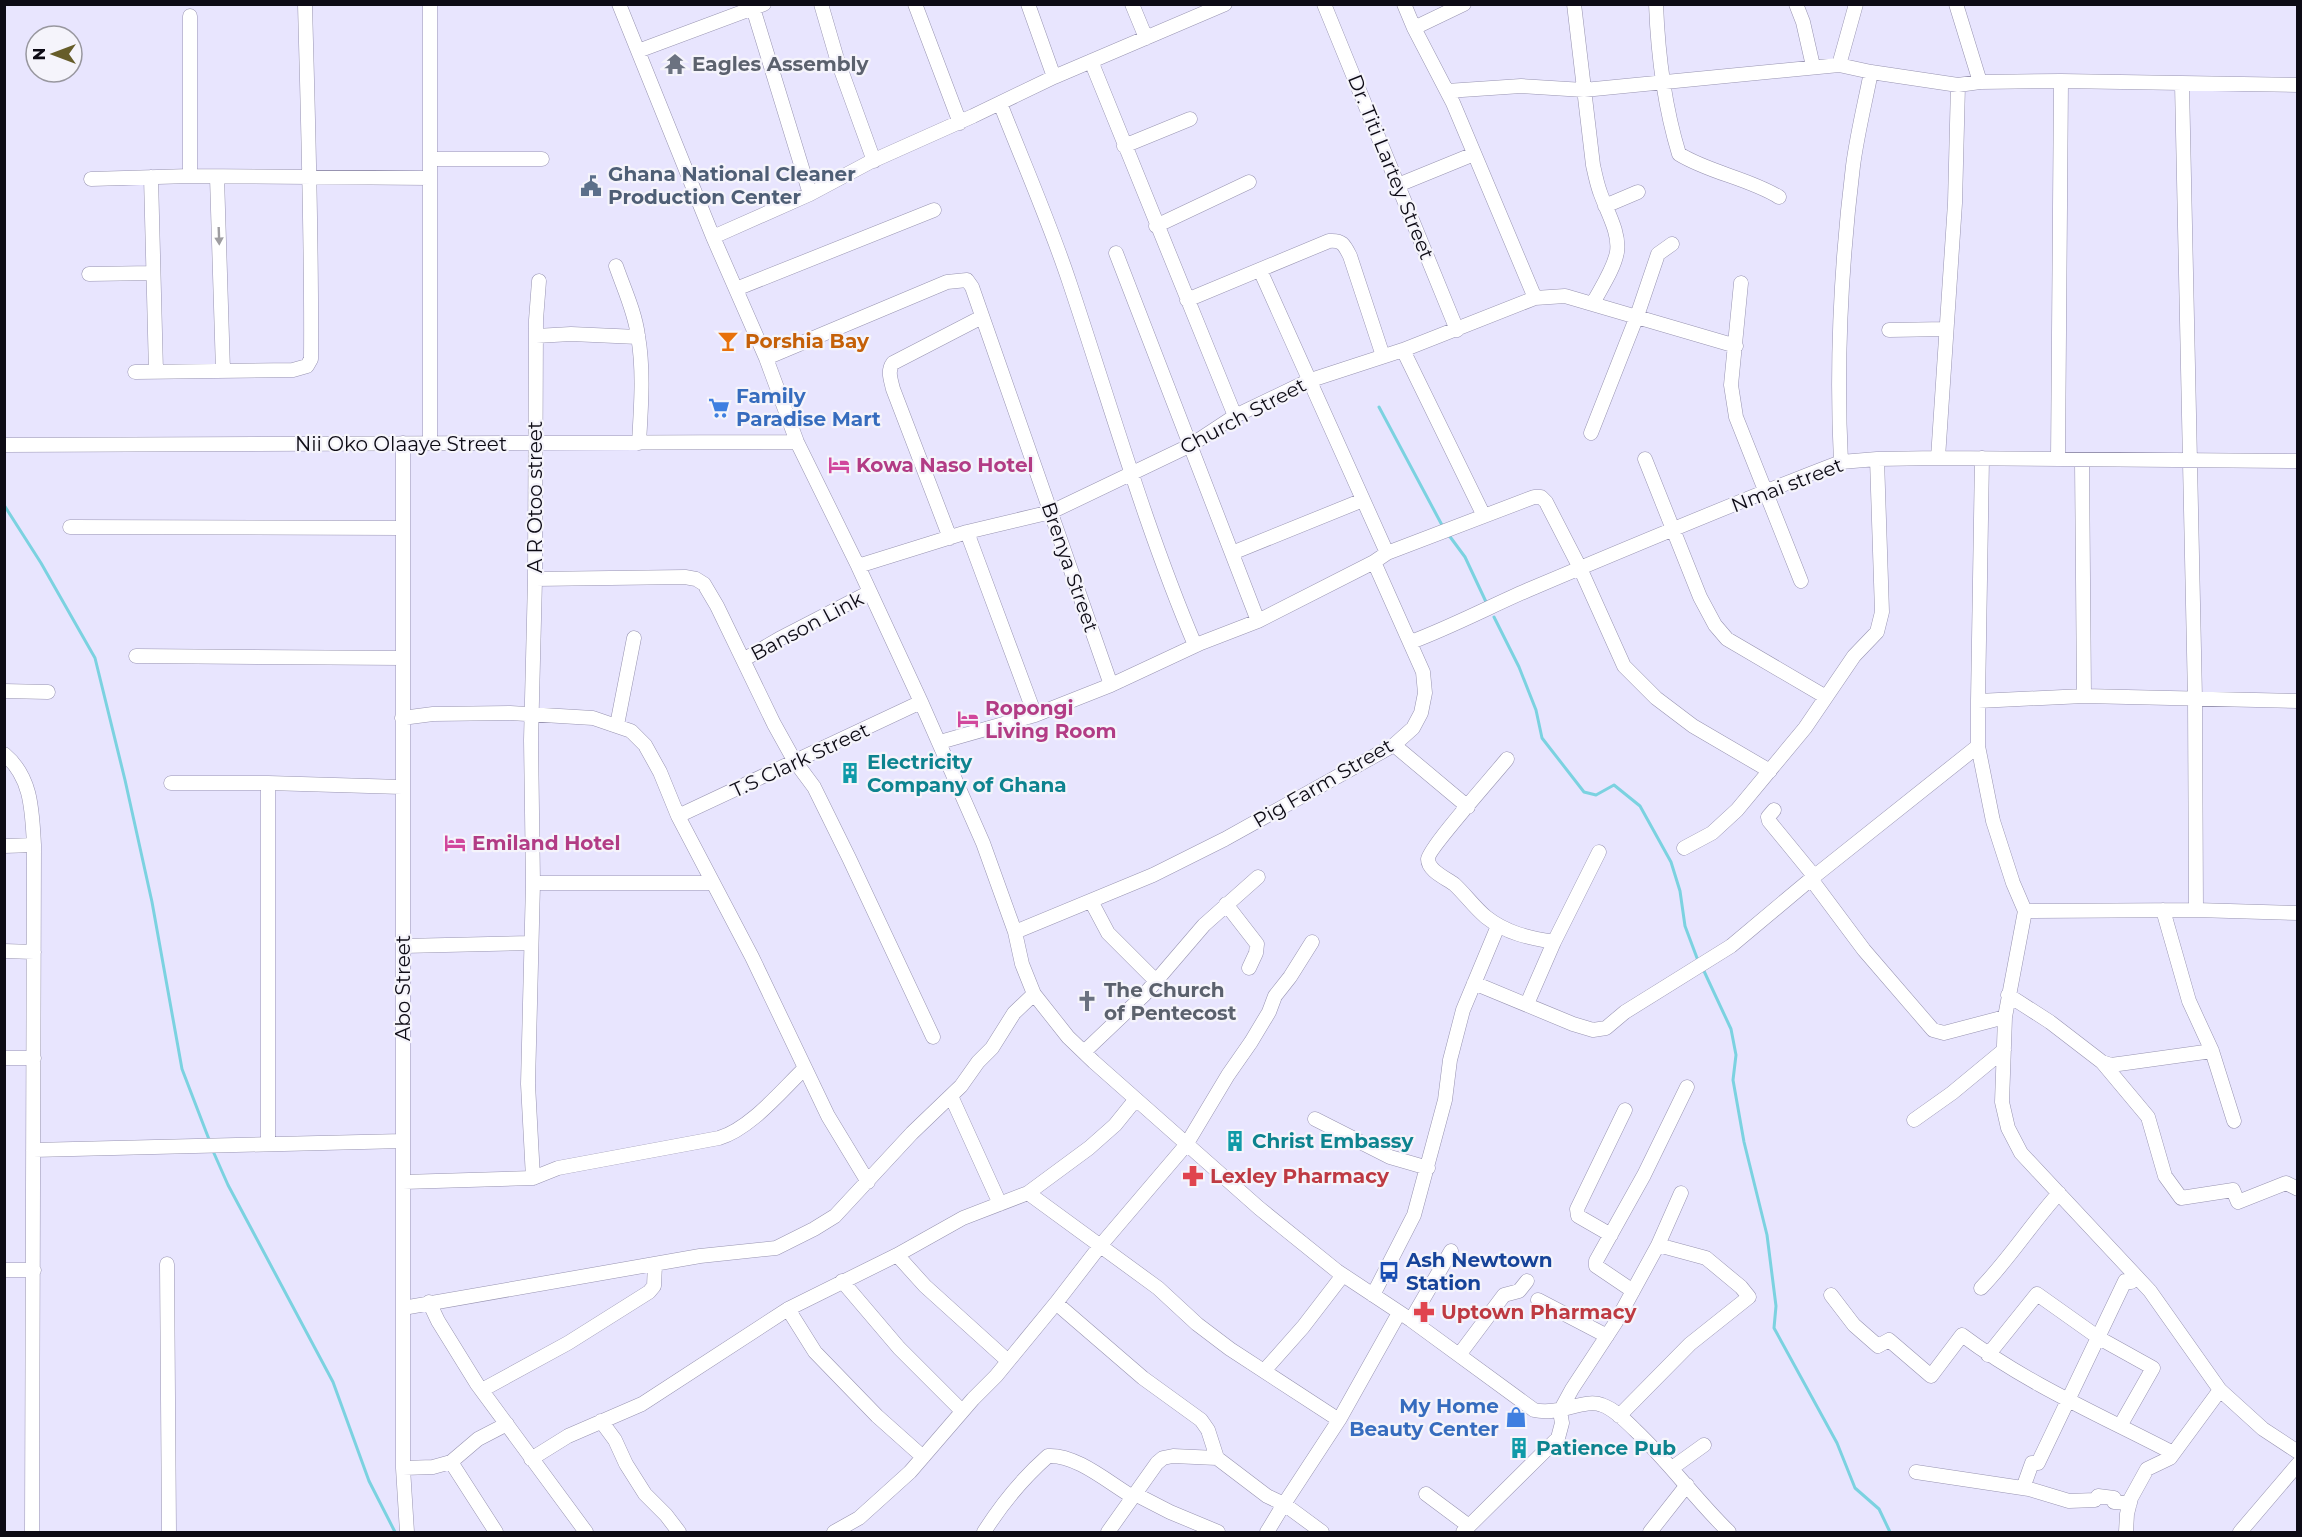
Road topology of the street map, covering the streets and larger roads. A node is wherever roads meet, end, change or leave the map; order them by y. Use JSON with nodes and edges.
{"nodes":[{"id":1,"x":305,"y":4,"type":"edge"},
{"id":2,"x":430,"y":4,"type":"edge"},
{"id":3,"x":619,"y":4,"type":"edge"},
{"id":4,"x":821,"y":4,"type":"edge"},
{"id":5,"x":915,"y":4,"type":"edge"},
{"id":6,"x":1028,"y":4,"type":"edge"},
{"id":7,"x":1132,"y":4,"type":"edge"},
{"id":8,"x":1324,"y":4,"type":"edge"},
{"id":9,"x":1404,"y":4,"type":"edge"},
{"id":10,"x":1464,"y":4,"type":"edge"},
{"id":11,"x":1574,"y":4,"type":"edge"},
{"id":12,"x":1656,"y":4,"type":"edge"},
{"id":13,"x":1796,"y":4,"type":"edge"},
{"id":14,"x":1856,"y":4,"type":"edge"},
{"id":15,"x":1956,"y":4,"type":"edge"},
{"id":16,"x":1220,"y":5,"type":"edge"},
{"id":17,"x":758,"y":6,"type":"edge"},
{"id":18,"x":189,"y":16,"type":"dead end"},
{"id":19,"x":1414,"y":28,"type":"junction"},
{"id":20,"x":1146,"y":38,"type":"junction"},
{"id":21,"x":638,"y":51,"type":"junction"},
{"id":22,"x":1091,"y":61,"type":"junction"},
{"id":23,"x":1839,"y":65,"type":"junction"},
{"id":24,"x":1813,"y":66,"type":"junction"},
{"id":25,"x":1871,"y":72,"type":"junction"},
{"id":26,"x":1054,"y":77,"type":"junction"},
{"id":27,"x":2061,"y":81,"type":"junction"},
{"id":28,"x":1980,"y":82,"type":"junction"},
{"id":29,"x":1662,"y":83,"type":"junction"},
{"id":30,"x":2182,"y":84,"type":"junction"},
{"id":31,"x":1958,"y":85,"type":"junction"},
{"id":32,"x":2298,"y":85,"type":"edge"},
{"id":33,"x":1584,"y":90,"type":"junction"},
{"id":34,"x":1447,"y":91,"type":"junction"},
{"id":35,"x":1000,"y":104,"type":"junction"},
{"id":36,"x":1190,"y":118,"type":"dead end"},
{"id":37,"x":960,"y":123,"type":"junction"},
{"id":38,"x":1124,"y":146,"type":"junction"},
{"id":39,"x":1474,"y":154,"type":"junction"},
{"id":40,"x":430,"y":159,"type":"junction"},
{"id":41,"x":542,"y":159,"type":"dead end"},
{"id":42,"x":874,"y":161,"type":"junction"},
{"id":43,"x":190,"y":176,"type":"junction"},
{"id":44,"x":151,"y":177,"type":"junction"},
{"id":45,"x":217,"y":177,"type":"junction"},
{"id":46,"x":310,"y":177,"type":"junction"},
{"id":47,"x":430,"y":178,"type":"junction"},
{"id":48,"x":91,"y":179,"type":"dead end"},
{"id":49,"x":1249,"y":182,"type":"dead end"},
{"id":50,"x":1398,"y":185,"type":"junction"},
{"id":51,"x":1638,"y":192,"type":"dead end"},
{"id":52,"x":810,"y":194,"type":"junction"},
{"id":53,"x":1779,"y":196,"type":"dead end"},
{"id":54,"x":1605,"y":206,"type":"junction"},
{"id":55,"x":934,"y":210,"type":"dead end"},
{"id":56,"x":1156,"y":226,"type":"junction"},
{"id":57,"x":713,"y":237,"type":"junction"},
{"id":58,"x":1672,"y":244,"type":"dead end"},
{"id":59,"x":1116,"y":253,"type":"dead end"},
{"id":60,"x":616,"y":266,"type":"dead end"},
{"id":61,"x":1260,"y":270,"type":"junction"},
{"id":62,"x":153,"y":273,"type":"junction"},
{"id":63,"x":89,"y":274,"type":"dead end"},
{"id":64,"x":539,"y":281,"type":"dead end"},
{"id":65,"x":1741,"y":283,"type":"dead end"},
{"id":66,"x":736,"y":289,"type":"junction"},
{"id":67,"x":1535,"y":298,"type":"junction"},
{"id":68,"x":1187,"y":300,"type":"junction"},
{"id":69,"x":1593,"y":303,"type":"junction"},
{"id":70,"x":1637,"y":316,"type":"junction"},
{"id":71,"x":982,"y":317,"type":"junction"},
{"id":72,"x":1946,"y":328,"type":"junction"},
{"id":73,"x":1457,"y":330,"type":"junction"},
{"id":74,"x":1889,"y":330,"type":"dead end"},
{"id":75,"x":536,"y":336,"type":"junction"},
{"id":76,"x":638,"y":337,"type":"junction"},
{"id":77,"x":1736,"y":346,"type":"junction"},
{"id":78,"x":1403,"y":350,"type":"junction"},
{"id":79,"x":1383,"y":356,"type":"junction"},
{"id":80,"x":766,"y":358,"type":"junction"},
{"id":81,"x":223,"y":371,"type":"junction"},
{"id":82,"x":135,"y":372,"type":"dead end"},
{"id":83,"x":156,"y":372,"type":"junction"},
{"id":84,"x":1308,"y":381,"type":"junction"},
{"id":85,"x":1235,"y":416,"type":"junction"},
{"id":86,"x":1591,"y":433,"type":"dead end"},
{"id":87,"x":796,"y":442,"type":"junction"},
{"id":88,"x":403,"y":443,"type":"junction"},
{"id":89,"x":430,"y":443,"type":"junction"},
{"id":90,"x":535,"y":443,"type":"junction"},
{"id":91,"x":639,"y":443,"type":"junction"},
{"id":92,"x":4,"y":445,"type":"edge"},
{"id":93,"x":1191,"y":445,"type":"junction"},
{"id":94,"x":1938,"y":458,"type":"junction"},
{"id":95,"x":1982,"y":458,"type":"junction"},
{"id":96,"x":1645,"y":459,"type":"dead end"},
{"id":97,"x":1877,"y":459,"type":"junction"},
{"id":98,"x":2058,"y":459,"type":"junction"},
{"id":99,"x":2082,"y":461,"type":"junction"},
{"id":100,"x":2189,"y":461,"type":"junction"},
{"id":101,"x":2298,"y":461,"type":"edge"},
{"id":102,"x":1841,"y":462,"type":"junction"},
{"id":103,"x":1131,"y":472,"type":"junction"},
{"id":104,"x":1766,"y":492,"type":"junction"},
{"id":105,"x":1363,"y":500,"type":"junction"},
{"id":106,"x":1051,"y":512,"type":"junction"},
{"id":107,"x":1483,"y":514,"type":"junction"},
{"id":108,"x":70,"y":528,"type":"dead end"},
{"id":109,"x":403,"y":528,"type":"junction"},
{"id":110,"x":1674,"y":530,"type":"junction"},
{"id":111,"x":967,"y":532,"type":"junction"},
{"id":112,"x":950,"y":538,"type":"junction"},
{"id":113,"x":1232,"y":552,"type":"junction"},
{"id":114,"x":1387,"y":553,"type":"junction"},
{"id":115,"x":1374,"y":562,"type":"junction"},
{"id":116,"x":858,"y":566,"type":"junction"},
{"id":117,"x":1580,"y":568,"type":"junction"},
{"id":118,"x":534,"y":579,"type":"junction"},
{"id":119,"x":1801,"y":581,"type":"dead end"},
{"id":120,"x":870,"y":592,"type":"junction"},
{"id":121,"x":1258,"y":621,"type":"junction"},
{"id":122,"x":634,"y":638,"type":"dead end"},
{"id":123,"x":1411,"y":642,"type":"junction"},
{"id":124,"x":1195,"y":645,"type":"junction"},
{"id":125,"x":136,"y":656,"type":"dead end"},
{"id":126,"x":402,"y":658,"type":"junction"},
{"id":127,"x":743,"y":660,"type":"junction"},
{"id":128,"x":1111,"y":685,"type":"junction"},
{"id":129,"x":4,"y":691,"type":"edge"},
{"id":130,"x":48,"y":692,"type":"dead end"},
{"id":131,"x":2084,"y":696,"type":"junction"},
{"id":132,"x":1826,"y":697,"type":"junction"},
{"id":133,"x":2195,"y":698,"type":"junction"},
{"id":134,"x":1978,"y":701,"type":"junction"},
{"id":135,"x":2298,"y":701,"type":"edge"},
{"id":136,"x":921,"y":702,"type":"junction"},
{"id":137,"x":531,"y":714,"type":"junction"},
{"id":138,"x":1035,"y":715,"type":"junction"},
{"id":139,"x":402,"y":718,"type":"junction"},
{"id":140,"x":616,"y":724,"type":"junction"},
{"id":141,"x":940,"y":741,"type":"junction"},
{"id":142,"x":1394,"y":745,"type":"junction"},
{"id":143,"x":1978,"y":746,"type":"junction"},
{"id":144,"x":8,"y":757,"type":"edge"},
{"id":145,"x":1507,"y":759,"type":"dead end"},
{"id":146,"x":794,"y":760,"type":"junction"},
{"id":147,"x":1770,"y":771,"type":"junction"},
{"id":148,"x":171,"y":783,"type":"dead end"},
{"id":149,"x":267,"y":783,"type":"junction"},
{"id":150,"x":402,"y":787,"type":"junction"},
{"id":151,"x":1468,"y":807,"type":"junction"},
{"id":152,"x":1774,"y":810,"type":"dead end"},
{"id":153,"x":678,"y":816,"type":"junction"},
{"id":154,"x":34,"y":845,"type":"junction"},
{"id":155,"x":4,"y":846,"type":"edge"},
{"id":156,"x":1684,"y":848,"type":"dead end"},
{"id":157,"x":1599,"y":852,"type":"dead end"},
{"id":158,"x":1258,"y":877,"type":"dead end"},
{"id":159,"x":1813,"y":877,"type":"junction"},
{"id":160,"x":533,"y":883,"type":"junction"},
{"id":161,"x":712,"y":883,"type":"junction"},
{"id":162,"x":1091,"y":902,"type":"junction"},
{"id":163,"x":1226,"y":904,"type":"junction"},
{"id":164,"x":2163,"y":910,"type":"junction"},
{"id":165,"x":2196,"y":910,"type":"junction"},
{"id":166,"x":2025,"y":911,"type":"junction"},
{"id":167,"x":2298,"y":913,"type":"edge"},
{"id":168,"x":1498,"y":926,"type":"junction"},
{"id":169,"x":1015,"y":932,"type":"junction"},
{"id":170,"x":1312,"y":942,"type":"dead end"},
{"id":171,"x":1554,"y":942,"type":"junction"},
{"id":172,"x":531,"y":944,"type":"junction"},
{"id":173,"x":403,"y":946,"type":"junction"},
{"id":174,"x":4,"y":951,"type":"edge"},
{"id":175,"x":34,"y":952,"type":"junction"},
{"id":176,"x":1249,"y":968,"type":"dead end"},
{"id":177,"x":1156,"y":981,"type":"junction"},
{"id":178,"x":1474,"y":983,"type":"junction"},
{"id":179,"x":1034,"y":994,"type":"junction"},
{"id":180,"x":2008,"y":995,"type":"junction"},
{"id":181,"x":1527,"y":1004,"type":"junction"},
{"id":182,"x":2005,"y":1017,"type":"junction"},
{"id":183,"x":933,"y":1037,"type":"dead end"},
{"id":184,"x":2004,"y":1050,"type":"junction"},
{"id":185,"x":2212,"y":1051,"type":"junction"},
{"id":186,"x":1084,"y":1052,"type":"junction"},
{"id":187,"x":4,"y":1058,"type":"edge"},
{"id":188,"x":34,"y":1058,"type":"junction"},
{"id":189,"x":2102,"y":1062,"type":"junction"},
{"id":190,"x":804,"y":1069,"type":"junction"},
{"id":191,"x":1687,"y":1087,"type":"dead end"},
{"id":192,"x":951,"y":1096,"type":"junction"},
{"id":193,"x":1136,"y":1100,"type":"junction"},
{"id":194,"x":1625,"y":1110,"type":"dead end"},
{"id":195,"x":1316,"y":1119,"type":"dead end"},
{"id":196,"x":1914,"y":1120,"type":"dead end"},
{"id":197,"x":2234,"y":1121,"type":"dead end"},
{"id":198,"x":403,"y":1142,"type":"junction"},
{"id":199,"x":268,"y":1144,"type":"junction"},
{"id":200,"x":1186,"y":1145,"type":"junction"},
{"id":201,"x":33,"y":1150,"type":"junction"},
{"id":202,"x":1428,"y":1168,"type":"junction"},
{"id":203,"x":533,"y":1178,"type":"junction"},
{"id":204,"x":403,"y":1182,"type":"junction"},
{"id":205,"x":868,"y":1182,"type":"junction"},
{"id":206,"x":2298,"y":1188,"type":"edge"},
{"id":207,"x":1028,"y":1193,"type":"junction"},
{"id":208,"x":1681,"y":1193,"type":"dead end"},
{"id":209,"x":2059,"y":1193,"type":"junction"},
{"id":210,"x":1000,"y":1204,"type":"junction"},
{"id":211,"x":1611,"y":1235,"type":"junction"},
{"id":212,"x":1658,"y":1245,"type":"junction"},
{"id":213,"x":1100,"y":1246,"type":"junction"},
{"id":214,"x":1451,"y":1251,"type":"dead end"},
{"id":215,"x":897,"y":1255,"type":"junction"},
{"id":216,"x":167,"y":1264,"type":"dead end"},
{"id":217,"x":655,"y":1264,"type":"junction"},
{"id":218,"x":4,"y":1270,"type":"edge"},
{"id":219,"x":34,"y":1270,"type":"junction"},
{"id":220,"x":1343,"y":1275,"type":"junction"},
{"id":221,"x":2137,"y":1277,"type":"junction"},
{"id":222,"x":843,"y":1281,"type":"junction"},
{"id":223,"x":1527,"y":1281,"type":"dead end"},
{"id":224,"x":1981,"y":1288,"type":"dead end"},
{"id":225,"x":1633,"y":1291,"type":"junction"},
{"id":226,"x":1373,"y":1295,"type":"junction"},
{"id":227,"x":1831,"y":1295,"type":"dead end"},
{"id":228,"x":1538,"y":1300,"type":"dead end"},
{"id":229,"x":429,"y":1302,"type":"junction"},
{"id":230,"x":1056,"y":1303,"type":"junction"},
{"id":231,"x":403,"y":1308,"type":"junction"},
{"id":232,"x":788,"y":1309,"type":"junction"},
{"id":233,"x":1405,"y":1316,"type":"junction"},
{"id":234,"x":1607,"y":1336,"type":"junction"},
{"id":235,"x":2099,"y":1338,"type":"junction"},
{"id":236,"x":1459,"y":1355,"type":"junction"},
{"id":237,"x":1988,"y":1355,"type":"junction"},
{"id":238,"x":1008,"y":1361,"type":"junction"},
{"id":239,"x":1264,"y":1371,"type":"junction"},
{"id":240,"x":482,"y":1390,"type":"junction"},
{"id":241,"x":2220,"y":1390,"type":"junction"},
{"id":242,"x":2068,"y":1401,"type":"junction"},
{"id":243,"x":962,"y":1411,"type":"junction"},
{"id":244,"x":1560,"y":1412,"type":"junction"},
{"id":245,"x":1619,"y":1416,"type":"junction"},
{"id":246,"x":1339,"y":1420,"type":"junction"},
{"id":247,"x":601,"y":1421,"type":"junction"},
{"id":248,"x":507,"y":1424,"type":"junction"},
{"id":249,"x":2120,"y":1426,"type":"junction"},
{"id":250,"x":1704,"y":1445,"type":"dead end"},
{"id":251,"x":2295,"y":1446,"type":"edge"},
{"id":252,"x":2173,"y":1453,"type":"junction"},
{"id":253,"x":923,"y":1457,"type":"junction"},
{"id":254,"x":1217,"y":1458,"type":"junction"},
{"id":255,"x":531,"y":1459,"type":"junction"},
{"id":256,"x":451,"y":1462,"type":"junction"},
{"id":257,"x":2298,"y":1464,"type":"edge"},
{"id":258,"x":403,"y":1468,"type":"junction"},
{"id":259,"x":1672,"y":1468,"type":"junction"},
{"id":260,"x":1916,"y":1472,"type":"dead end"},
{"id":261,"x":1687,"y":1485,"type":"junction"},
{"id":262,"x":2023,"y":1488,"type":"junction"},
{"id":263,"x":1426,"y":1494,"type":"dead end"},
{"id":264,"x":1134,"y":1496,"type":"junction"},
{"id":265,"x":2130,"y":1503,"type":"junction"},
{"id":266,"x":1284,"y":1504,"type":"junction"},
{"id":267,"x":1466,"y":1529,"type":"edge"},
{"id":268,"x":32,"y":1533,"type":"edge"},
{"id":269,"x":169,"y":1533,"type":"edge"},
{"id":270,"x":407,"y":1533,"type":"edge"},
{"id":271,"x":496,"y":1533,"type":"edge"},
{"id":272,"x":586,"y":1533,"type":"edge"},
{"id":273,"x":680,"y":1533,"type":"edge"},
{"id":274,"x":834,"y":1533,"type":"edge"},
{"id":275,"x":984,"y":1533,"type":"edge"},
{"id":276,"x":1108,"y":1533,"type":"edge"},
{"id":277,"x":1218,"y":1533,"type":"edge"},
{"id":278,"x":1267,"y":1533,"type":"edge"},
{"id":279,"x":1322,"y":1533,"type":"edge"},
{"id":280,"x":1650,"y":1533,"type":"edge"},
{"id":281,"x":1729,"y":1533,"type":"edge"},
{"id":282,"x":2127,"y":1533,"type":"edge"},
{"id":283,"x":2240,"y":1533,"type":"edge"}],
"edges":[{"from":1,"to":46,"type":"street"},
{"from":2,"to":40,"type":"street"},
{"from":3,"to":21,"type":"street"},
{"from":4,"to":42,"type":"street"},
{"from":5,"to":37,"type":"street"},
{"from":6,"to":26,"type":"street"},
{"from":7,"to":20,"type":"street"},
{"from":8,"to":50,"type":"street","name":"Dr. Titi Lartey Street"},
{"from":9,"to":19,"type":"street"},
{"from":10,"to":19,"type":"street"},
{"from":11,"to":33,"type":"street"},
{"from":12,"to":29,"type":"street"},
{"from":13,"to":24,"type":"street"},
{"from":14,"to":23,"type":"street"},
{"from":15,"to":28,"type":"street"},
{"from":16,"to":20,"type":"street"},
{"from":17,"to":21,"type":"street"},
{"from":17,"to":52,"type":"street"},
{"from":18,"to":43,"type":"street"},
{"from":19,"to":34,"type":"street"},
{"from":20,"to":22,"type":"street"},
{"from":21,"to":57,"type":"street"},
{"from":22,"to":26,"type":"street"},
{"from":22,"to":38,"type":"street"},
{"from":23,"to":24,"type":"street"},
{"from":23,"to":25,"type":"street"},
{"from":24,"to":29,"type":"street"},
{"from":25,"to":31,"type":"street"},
{"from":25,"to":102,"type":"street"},
{"from":26,"to":35,"type":"street"},
{"from":27,"to":28,"type":"street"},
{"from":27,"to":30,"type":"street"},
{"from":27,"to":98,"type":"street"},
{"from":28,"to":31,"type":"street"},
{"from":29,"to":33,"type":"street"},
{"from":29,"to":53,"type":"street"},
{"from":30,"to":32,"type":"street"},
{"from":30,"to":100,"type":"street"},
{"from":31,"to":72,"type":"street"},
{"from":33,"to":34,"type":"street"},
{"from":33,"to":54,"type":"street"},
{"from":34,"to":39,"type":"street"},
{"from":35,"to":37,"type":"street"},
{"from":35,"to":103,"type":"street"},
{"from":36,"to":38,"type":"street"},
{"from":37,"to":42,"type":"street"},
{"from":38,"to":56,"type":"street"},
{"from":39,"to":50,"type":"street"},
{"from":39,"to":67,"type":"street"},
{"from":40,"to":41,"type":"street"},
{"from":40,"to":47,"type":"street"},
{"from":42,"to":52,"type":"street"},
{"from":43,"to":44,"type":"street"},
{"from":43,"to":45,"type":"street"},
{"from":44,"to":48,"type":"street"},
{"from":44,"to":62,"type":"street"},
{"from":45,"to":46,"type":"street"},
{"from":45,"to":81,"type":"street","one_way":true},
{"from":46,"to":47,"type":"street"},
{"from":46,"to":81,"type":"street"},
{"from":47,"to":89,"type":"street"},
{"from":49,"to":56,"type":"street"},
{"from":50,"to":73,"type":"street","name":"Dr. Titi Lartey Street"},
{"from":51,"to":54,"type":"street"},
{"from":52,"to":57,"type":"street"},
{"from":54,"to":69,"type":"street"},
{"from":55,"to":66,"type":"street"},
{"from":56,"to":68,"type":"street"},
{"from":57,"to":66,"type":"street"},
{"from":58,"to":70,"type":"street"},
{"from":59,"to":93,"type":"street"},
{"from":60,"to":76,"type":"street"},
{"from":61,"to":68,"type":"street"},
{"from":61,"to":79,"type":"street"},
{"from":61,"to":84,"type":"street"},
{"from":62,"to":63,"type":"street"},
{"from":62,"to":83,"type":"street"},
{"from":64,"to":75,"type":"street","name":"A R Otoo street"},
{"from":65,"to":77,"type":"street"},
{"from":66,"to":80,"type":"street"},
{"from":67,"to":69,"type":"street","name":"Church Street"},
{"from":67,"to":73,"type":"street","name":"Church Street"},
{"from":68,"to":85,"type":"street"},
{"from":69,"to":70,"type":"street","name":"Church Street"},
{"from":70,"to":77,"type":"street","name":"Church Street"},
{"from":70,"to":86,"type":"street"},
{"from":71,"to":80,"type":"street","name":"Brenya Street"},
{"from":71,"to":106,"type":"street","name":"Brenya Street"},
{"from":71,"to":112,"type":"street"},
{"from":72,"to":74,"type":"street"},
{"from":72,"to":94,"type":"street"},
{"from":73,"to":78,"type":"street","name":"Church Street"},
{"from":75,"to":76,"type":"street"},
{"from":75,"to":90,"type":"street","name":"A R Otoo street"},
{"from":76,"to":91,"type":"street"},
{"from":77,"to":104,"type":"street"},
{"from":78,"to":79,"type":"street","name":"Church Street"},
{"from":78,"to":107,"type":"street"},
{"from":79,"to":84,"type":"street","name":"Church Street"},
{"from":80,"to":87,"type":"street"},
{"from":81,"to":83,"type":"street"},
{"from":82,"to":83,"type":"street"},
{"from":84,"to":85,"type":"street","name":"Church Street"},
{"from":84,"to":105,"type":"street"},
{"from":85,"to":93,"type":"street","name":"Church Street"},
{"from":87,"to":91,"type":"street","name":"Nii Oko Olaaye Street"},
{"from":87,"to":116,"type":"street"},
{"from":88,"to":89,"type":"street","name":"Nii Oko Olaaye Street"},
{"from":88,"to":92,"type":"street","name":"Nii Oko Olaaye Street"},
{"from":88,"to":109,"type":"street","name":"Abo Street"},
{"from":89,"to":90,"type":"street","name":"Nii Oko Olaaye Street"},
{"from":90,"to":91,"type":"street","name":"Nii Oko Olaaye Street"},
{"from":90,"to":118,"type":"street","name":"A R Otoo street"},
{"from":93,"to":103,"type":"street","name":"Church Street"},
{"from":93,"to":113,"type":"street"},
{"from":94,"to":95,"type":"street","name":"Nmai street"},
{"from":94,"to":97,"type":"street","name":"Nmai street"},
{"from":95,"to":98,"type":"street","name":"Nmai street"},
{"from":95,"to":134,"type":"street"},
{"from":96,"to":110,"type":"street"},
{"from":97,"to":102,"type":"street","name":"Nmai street"},
{"from":97,"to":132,"type":"street"},
{"from":98,"to":99,"type":"street","name":"Nmai street"},
{"from":99,"to":100,"type":"street","name":"Nmai street"},
{"from":99,"to":131,"type":"street"},
{"from":100,"to":101,"type":"street","name":"Nmai street"},
{"from":100,"to":133,"type":"street"},
{"from":102,"to":104,"type":"street","name":"Nmai street"},
{"from":103,"to":106,"type":"street","name":"Church Street"},
{"from":103,"to":124,"type":"street"},
{"from":104,"to":110,"type":"street","name":"Nmai street"},
{"from":104,"to":119,"type":"street"},
{"from":105,"to":113,"type":"street"},
{"from":105,"to":114,"type":"street"},
{"from":106,"to":111,"type":"street","name":"Church Street"},
{"from":106,"to":128,"type":"street","name":"Brenya Street"},
{"from":107,"to":114,"type":"street"},
{"from":107,"to":117,"type":"street"},
{"from":108,"to":109,"type":"street"},
{"from":109,"to":126,"type":"street","name":"Abo Street"},
{"from":110,"to":117,"type":"street","name":"Nmai street"},
{"from":110,"to":132,"type":"street"},
{"from":111,"to":112,"type":"street","name":"Church Street"},
{"from":111,"to":138,"type":"street"},
{"from":112,"to":116,"type":"street","name":"Church Street"},
{"from":113,"to":121,"type":"street"},
{"from":114,"to":115,"type":"street"},
{"from":115,"to":121,"type":"street"},
{"from":115,"to":123,"type":"street","name":"Pig Farm Street"},
{"from":116,"to":120,"type":"street"},
{"from":117,"to":123,"type":"street","name":"Nmai street"},
{"from":117,"to":147,"type":"street"},
{"from":118,"to":127,"type":"street"},
{"from":118,"to":137,"type":"street","name":"A R Otoo street"},
{"from":120,"to":127,"type":"street","name":"Banson Link"},
{"from":120,"to":136,"type":"street"},
{"from":121,"to":124,"type":"street"},
{"from":122,"to":140,"type":"street"},
{"from":123,"to":142,"type":"street","name":"Pig Farm Street"},
{"from":124,"to":128,"type":"street"},
{"from":125,"to":126,"type":"street"},
{"from":126,"to":139,"type":"street","name":"Abo Street"},
{"from":127,"to":146,"type":"street"},
{"from":128,"to":138,"type":"street"},
{"from":129,"to":130,"type":"street"},
{"from":131,"to":133,"type":"street"},
{"from":131,"to":134,"type":"street"},
{"from":132,"to":147,"type":"street"},
{"from":133,"to":135,"type":"street"},
{"from":133,"to":165,"type":"street"},
{"from":134,"to":143,"type":"street"},
{"from":136,"to":141,"type":"street"},
{"from":136,"to":146,"type":"street","name":"T.S Clark Street"},
{"from":137,"to":139,"type":"street"},
{"from":137,"to":140,"type":"street"},
{"from":137,"to":160,"type":"street","name":"A R Otoo street"},
{"from":138,"to":141,"type":"street"},
{"from":139,"to":150,"type":"street","name":"Abo Street"},
{"from":140,"to":153,"type":"street"},
{"from":141,"to":169,"type":"street"},
{"from":142,"to":151,"type":"street"},
{"from":142,"to":162,"type":"street","name":"Pig Farm Street"},
{"from":143,"to":159,"type":"street"},
{"from":143,"to":166,"type":"street"},
{"from":144,"to":154,"type":"street"},
{"from":145,"to":151,"type":"street"},
{"from":146,"to":153,"type":"street","name":"T.S Clark Street"},
{"from":146,"to":183,"type":"street"},
{"from":147,"to":156,"type":"street"},
{"from":148,"to":149,"type":"street"},
{"from":149,"to":150,"type":"street"},
{"from":149,"to":199,"type":"street"},
{"from":150,"to":173,"type":"street","name":"Abo Street"},
{"from":151,"to":168,"type":"street"},
{"from":152,"to":159,"type":"street"},
{"from":153,"to":161,"type":"street"},
{"from":154,"to":155,"type":"street"},
{"from":154,"to":175,"type":"street"},
{"from":157,"to":171,"type":"street"},
{"from":158,"to":163,"type":"street"},
{"from":159,"to":181,"type":"street"},
{"from":159,"to":182,"type":"street"},
{"from":160,"to":161,"type":"street"},
{"from":160,"to":172,"type":"street","name":"A R Otoo street"},
{"from":161,"to":190,"type":"street"},
{"from":162,"to":169,"type":"street","name":"Pig Farm Street"},
{"from":162,"to":177,"type":"street"},
{"from":163,"to":176,"type":"street"},
{"from":163,"to":177,"type":"street"},
{"from":164,"to":165,"type":"street"},
{"from":164,"to":166,"type":"street"},
{"from":164,"to":185,"type":"street"},
{"from":165,"to":167,"type":"street"},
{"from":166,"to":180,"type":"street"},
{"from":168,"to":171,"type":"street"},
{"from":168,"to":178,"type":"street"},
{"from":169,"to":179,"type":"street"},
{"from":170,"to":200,"type":"street"},
{"from":171,"to":181,"type":"street"},
{"from":172,"to":173,"type":"street"},
{"from":172,"to":203,"type":"street","name":"A R Otoo street"},
{"from":173,"to":198,"type":"street","name":"Abo Street"},
{"from":174,"to":175,"type":"street"},
{"from":175,"to":188,"type":"street"},
{"from":177,"to":186,"type":"street"},
{"from":178,"to":181,"type":"street"},
{"from":178,"to":202,"type":"street"},
{"from":179,"to":186,"type":"street"},
{"from":179,"to":192,"type":"street"},
{"from":180,"to":182,"type":"street"},
{"from":180,"to":189,"type":"street"},
{"from":182,"to":184,"type":"street"},
{"from":184,"to":196,"type":"street"},
{"from":184,"to":209,"type":"street"},
{"from":185,"to":189,"type":"street"},
{"from":185,"to":197,"type":"street"},
{"from":186,"to":193,"type":"street"},
{"from":187,"to":188,"type":"street"},
{"from":188,"to":201,"type":"street"},
{"from":189,"to":206,"type":"street"},
{"from":190,"to":203,"type":"street"},
{"from":190,"to":205,"type":"street"},
{"from":191,"to":211,"type":"street"},
{"from":192,"to":205,"type":"street"},
{"from":192,"to":210,"type":"street"},
{"from":193,"to":200,"type":"street"},
{"from":193,"to":207,"type":"street"},
{"from":194,"to":211,"type":"street"},
{"from":195,"to":202,"type":"street"},
{"from":198,"to":199,"type":"street"},
{"from":198,"to":204,"type":"street","name":"Abo Street"},
{"from":199,"to":201,"type":"street"},
{"from":200,"to":213,"type":"street"},
{"from":200,"to":220,"type":"street"},
{"from":201,"to":219,"type":"street"},
{"from":202,"to":226,"type":"street"},
{"from":203,"to":204,"type":"street"},
{"from":204,"to":231,"type":"street","name":"Abo Street"},
{"from":205,"to":217,"type":"street"},
{"from":207,"to":210,"type":"street"},
{"from":207,"to":213,"type":"street"},
{"from":208,"to":212,"type":"street"},
{"from":209,"to":221,"type":"street"},
{"from":209,"to":224,"type":"street"},
{"from":210,"to":215,"type":"street"},
{"from":211,"to":225,"type":"street"},
{"from":212,"to":225,"type":"street"},
{"from":212,"to":245,"type":"street"},
{"from":213,"to":230,"type":"street"},
{"from":213,"to":239,"type":"street"},
{"from":214,"to":233,"type":"street"},
{"from":215,"to":222,"type":"street"},
{"from":215,"to":238,"type":"street"},
{"from":216,"to":269,"type":"street"},
{"from":217,"to":229,"type":"street"},
{"from":217,"to":240,"type":"street"},
{"from":218,"to":219,"type":"street"},
{"from":219,"to":268,"type":"street"},
{"from":220,"to":226,"type":"street"},
{"from":220,"to":239,"type":"street"},
{"from":221,"to":235,"type":"street"},
{"from":221,"to":241,"type":"street"},
{"from":222,"to":232,"type":"street"},
{"from":222,"to":243,"type":"street"},
{"from":223,"to":236,"type":"street"},
{"from":225,"to":234,"type":"street"},
{"from":226,"to":233,"type":"street"},
{"from":227,"to":237,"type":"street"},
{"from":228,"to":234,"type":"street"},
{"from":229,"to":231,"type":"street"},
{"from":229,"to":240,"type":"street"},
{"from":230,"to":238,"type":"street"},
{"from":230,"to":254,"type":"street"},
{"from":231,"to":258,"type":"street","name":"Abo Street"},
{"from":232,"to":247,"type":"street"},
{"from":232,"to":253,"type":"street"},
{"from":233,"to":236,"type":"street"},
{"from":233,"to":246,"type":"street"},
{"from":234,"to":244,"type":"street"},
{"from":235,"to":237,"type":"street"},
{"from":235,"to":242,"type":"street"},
{"from":235,"to":249,"type":"street"},
{"from":236,"to":244,"type":"street"},
{"from":237,"to":242,"type":"street"},
{"from":238,"to":243,"type":"street"},
{"from":239,"to":246,"type":"street"},
{"from":240,"to":248,"type":"street"},
{"from":241,"to":251,"type":"street"},
{"from":241,"to":252,"type":"street"},
{"from":242,"to":249,"type":"street"},
{"from":242,"to":262,"type":"street"},
{"from":243,"to":253,"type":"street"},
{"from":244,"to":245,"type":"street"},
{"from":244,"to":267,"type":"street"},
{"from":245,"to":259,"type":"street"},
{"from":246,"to":266,"type":"street"},
{"from":247,"to":255,"type":"street"},
{"from":247,"to":273,"type":"street"},
{"from":248,"to":255,"type":"street"},
{"from":248,"to":256,"type":"street"},
{"from":249,"to":252,"type":"street"},
{"from":250,"to":259,"type":"street"},
{"from":252,"to":265,"type":"street"},
{"from":253,"to":274,"type":"street"},
{"from":254,"to":264,"type":"street"},
{"from":254,"to":266,"type":"street"},
{"from":255,"to":272,"type":"street"},
{"from":256,"to":258,"type":"street"},
{"from":256,"to":271,"type":"street"},
{"from":257,"to":283,"type":"street"},
{"from":258,"to":270,"type":"street","name":"Abo Street"},
{"from":259,"to":261,"type":"street"},
{"from":260,"to":262,"type":"street"},
{"from":261,"to":280,"type":"street"},
{"from":261,"to":281,"type":"street"},
{"from":262,"to":265,"type":"street"},
{"from":263,"to":267,"type":"street"},
{"from":264,"to":275,"type":"street"},
{"from":264,"to":276,"type":"street"},
{"from":264,"to":277,"type":"street"},
{"from":265,"to":282,"type":"street"},
{"from":266,"to":278,"type":"street"},
{"from":266,"to":279,"type":"street"}]}
